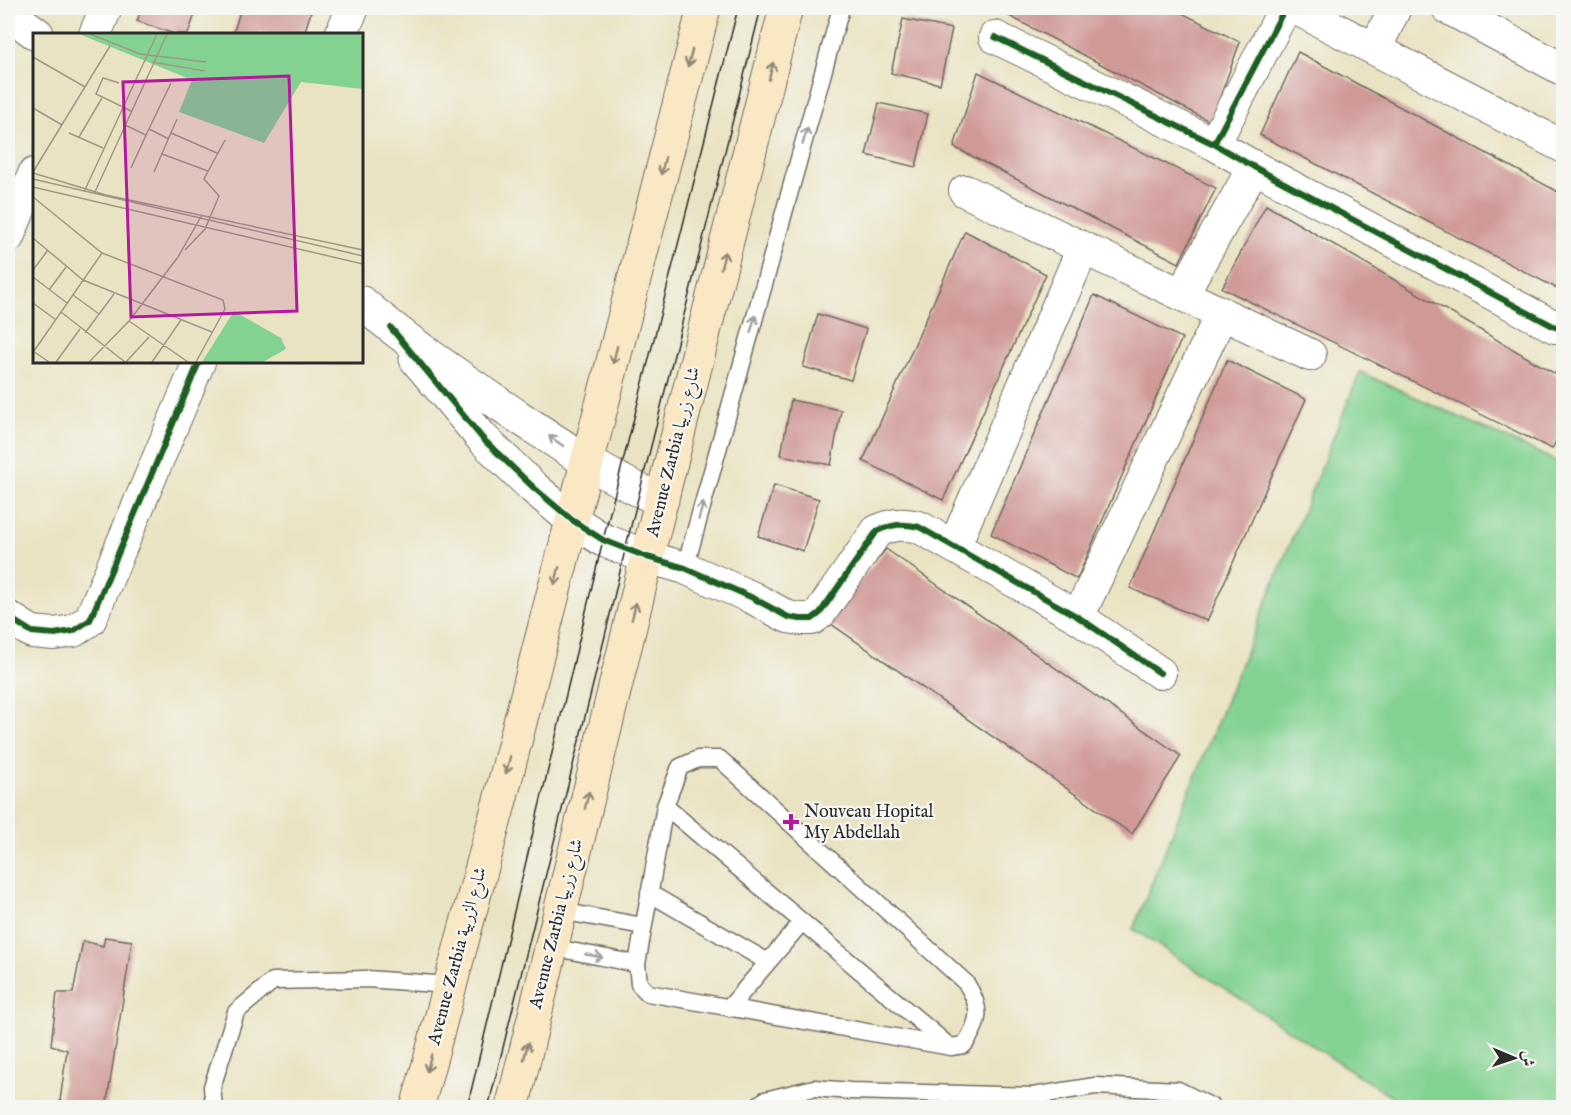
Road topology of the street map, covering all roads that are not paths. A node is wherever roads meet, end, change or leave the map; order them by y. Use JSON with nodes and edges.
{"nodes":[{"id":1,"x":106,"y":8,"type":"edge"},
{"id":2,"x":353,"y":8,"type":"edge"},
{"id":3,"x":704,"y":8,"type":"edge"},
{"id":4,"x":786,"y":8,"type":"edge"},
{"id":5,"x":841,"y":8,"type":"edge"},
{"id":6,"x":1285,"y":8,"type":"edge"},
{"id":7,"x":1295,"y":8,"type":"edge"},
{"id":8,"x":1395,"y":8,"type":"edge"},
{"id":9,"x":1448,"y":8,"type":"edge"},
{"id":10,"x":8,"y":13,"type":"edge"},
{"id":11,"x":36,"y":33,"type":"edge"},
{"id":12,"x":94,"y":33,"type":"edge"},
{"id":13,"x":341,"y":33,"type":"edge"},
{"id":14,"x":995,"y":37,"type":"dead end"},
{"id":15,"x":1375,"y":49,"type":"junction"},
{"id":16,"x":1563,"y":70,"type":"edge"},
{"id":17,"x":1214,"y":144,"type":"junction"},
{"id":18,"x":1563,"y":147,"type":"edge"},
{"id":19,"x":1254,"y":167,"type":"junction"},
{"id":20,"x":33,"y":176,"type":"edge"},
{"id":21,"x":965,"y":191,"type":"dead end"},
{"id":22,"x":8,"y":237,"type":"edge"},
{"id":23,"x":1083,"y":248,"type":"junction"},
{"id":24,"x":1182,"y":294,"type":"junction"},
{"id":25,"x":363,"y":304,"type":"edge"},
{"id":26,"x":1221,"y":313,"type":"junction"},
{"id":27,"x":1555,"y":327,"type":"dead end"},
{"id":28,"x":391,"y":328,"type":"junction"},
{"id":29,"x":1310,"y":355,"type":"dead end"},
{"id":30,"x":199,"y":363,"type":"edge"},
{"id":31,"x":587,"y":462,"type":"junction"},
{"id":32,"x":662,"y":500,"type":"junction"},
{"id":33,"x":572,"y":520,"type":"junction"},
{"id":34,"x":954,"y":548,"type":"junction"},
{"id":35,"x":647,"y":557,"type":"junction"},
{"id":36,"x":685,"y":568,"type":"junction"},
{"id":37,"x":1078,"y":617,"type":"junction"},
{"id":38,"x":8,"y":618,"type":"edge"},
{"id":39,"x":1160,"y":674,"type":"dead end"},
{"id":40,"x":665,"y":806,"type":"junction"},
{"id":41,"x":649,"y":893,"type":"junction"},
{"id":42,"x":560,"y":911,"type":"junction"},
{"id":43,"x":802,"y":922,"type":"junction"},
{"id":44,"x":643,"y":926,"type":"junction"},
{"id":45,"x":551,"y":948,"type":"junction"},
{"id":46,"x":768,"y":962,"type":"junction"},
{"id":47,"x":637,"y":964,"type":"junction"},
{"id":48,"x":450,"y":985,"type":"junction"},
{"id":49,"x":729,"y":1008,"type":"junction"},
{"id":50,"x":951,"y":1047,"type":"junction"},
{"id":51,"x":214,"y":1107,"type":"edge"},
{"id":52,"x":417,"y":1107,"type":"edge"},
{"id":53,"x":512,"y":1107,"type":"edge"},
{"id":54,"x":754,"y":1107,"type":"edge"},
{"id":55,"x":1214,"y":1107,"type":"edge"}],
"edges":[{"from":1,"to":12,"type":"street"},
{"from":2,"to":13,"type":"street"},
{"from":3,"to":31,"type":"main road","one_way":true},
{"from":32,"to":4,"type":"main road","name":"Avenue Zarbia شارع زربيا","one_way":true},
{"from":36,"to":5,"type":"lane","one_way":true},
{"from":6,"to":17,"type":"street"},
{"from":7,"to":15,"type":"street"},
{"from":8,"to":15,"type":"street"},
{"from":9,"to":16,"type":"street"},
{"from":10,"to":11,"type":"street"},
{"from":14,"to":17,"type":"street"},
{"from":15,"to":18,"type":"street"},
{"from":17,"to":19,"type":"street"},
{"from":19,"to":24,"type":"street"},
{"from":19,"to":27,"type":"street"},
{"from":20,"to":22,"type":"street"},
{"from":21,"to":23,"type":"street"},
{"from":23,"to":24,"type":"street"},
{"from":23,"to":34,"type":"street"},
{"from":24,"to":26,"type":"street"},
{"from":25,"to":28,"type":"street"},
{"from":26,"to":29,"type":"street"},
{"from":26,"to":37,"type":"street"},
{"from":31,"to":28,"type":"street","one_way":true},
{"from":28,"to":33,"type":"street"},
{"from":30,"to":38,"type":"street"},
{"from":31,"to":32,"type":"street"},
{"from":31,"to":33,"type":"main road"},
{"from":32,"to":35,"type":"main road","name":"Avenue Zarbia شارع زربيا"},
{"from":33,"to":35,"type":"street"},
{"from":33,"to":48,"type":"main road","name":"Avenue Zarbia شارع الزربية","one_way":true},
{"from":34,"to":36,"type":"street"},
{"from":34,"to":37,"type":"street"},
{"from":35,"to":36,"type":"street"},
{"from":42,"to":35,"type":"main road","name":"Avenue Zarbia شارع زربيا","one_way":true},
{"from":37,"to":39,"type":"street"},
{"from":40,"to":41,"type":"lane"},
{"from":40,"to":43,"type":"lane"},
{"from":40,"to":50,"type":"lane"},
{"from":41,"to":44,"type":"lane"},
{"from":41,"to":46,"type":"lane"},
{"from":42,"to":44,"type":"lane"},
{"from":42,"to":45,"type":"main road","name":"Avenue Zarbia شارع زربيا"},
{"from":43,"to":46,"type":"lane"},
{"from":43,"to":50,"type":"lane"},
{"from":44,"to":47,"type":"lane"},
{"from":45,"to":47,"type":"lane","one_way":true},
{"from":53,"to":45,"type":"main road","name":"Avenue Zarbia شارع زربيا","one_way":true},
{"from":46,"to":49,"type":"lane"},
{"from":47,"to":49,"type":"lane"},
{"from":48,"to":51,"type":"lane"},
{"from":48,"to":52,"type":"main road","name":"Avenue Zarbia شارع الزربية","one_way":true},
{"from":49,"to":50,"type":"lane"},
{"from":54,"to":55,"type":"lane"}]}
